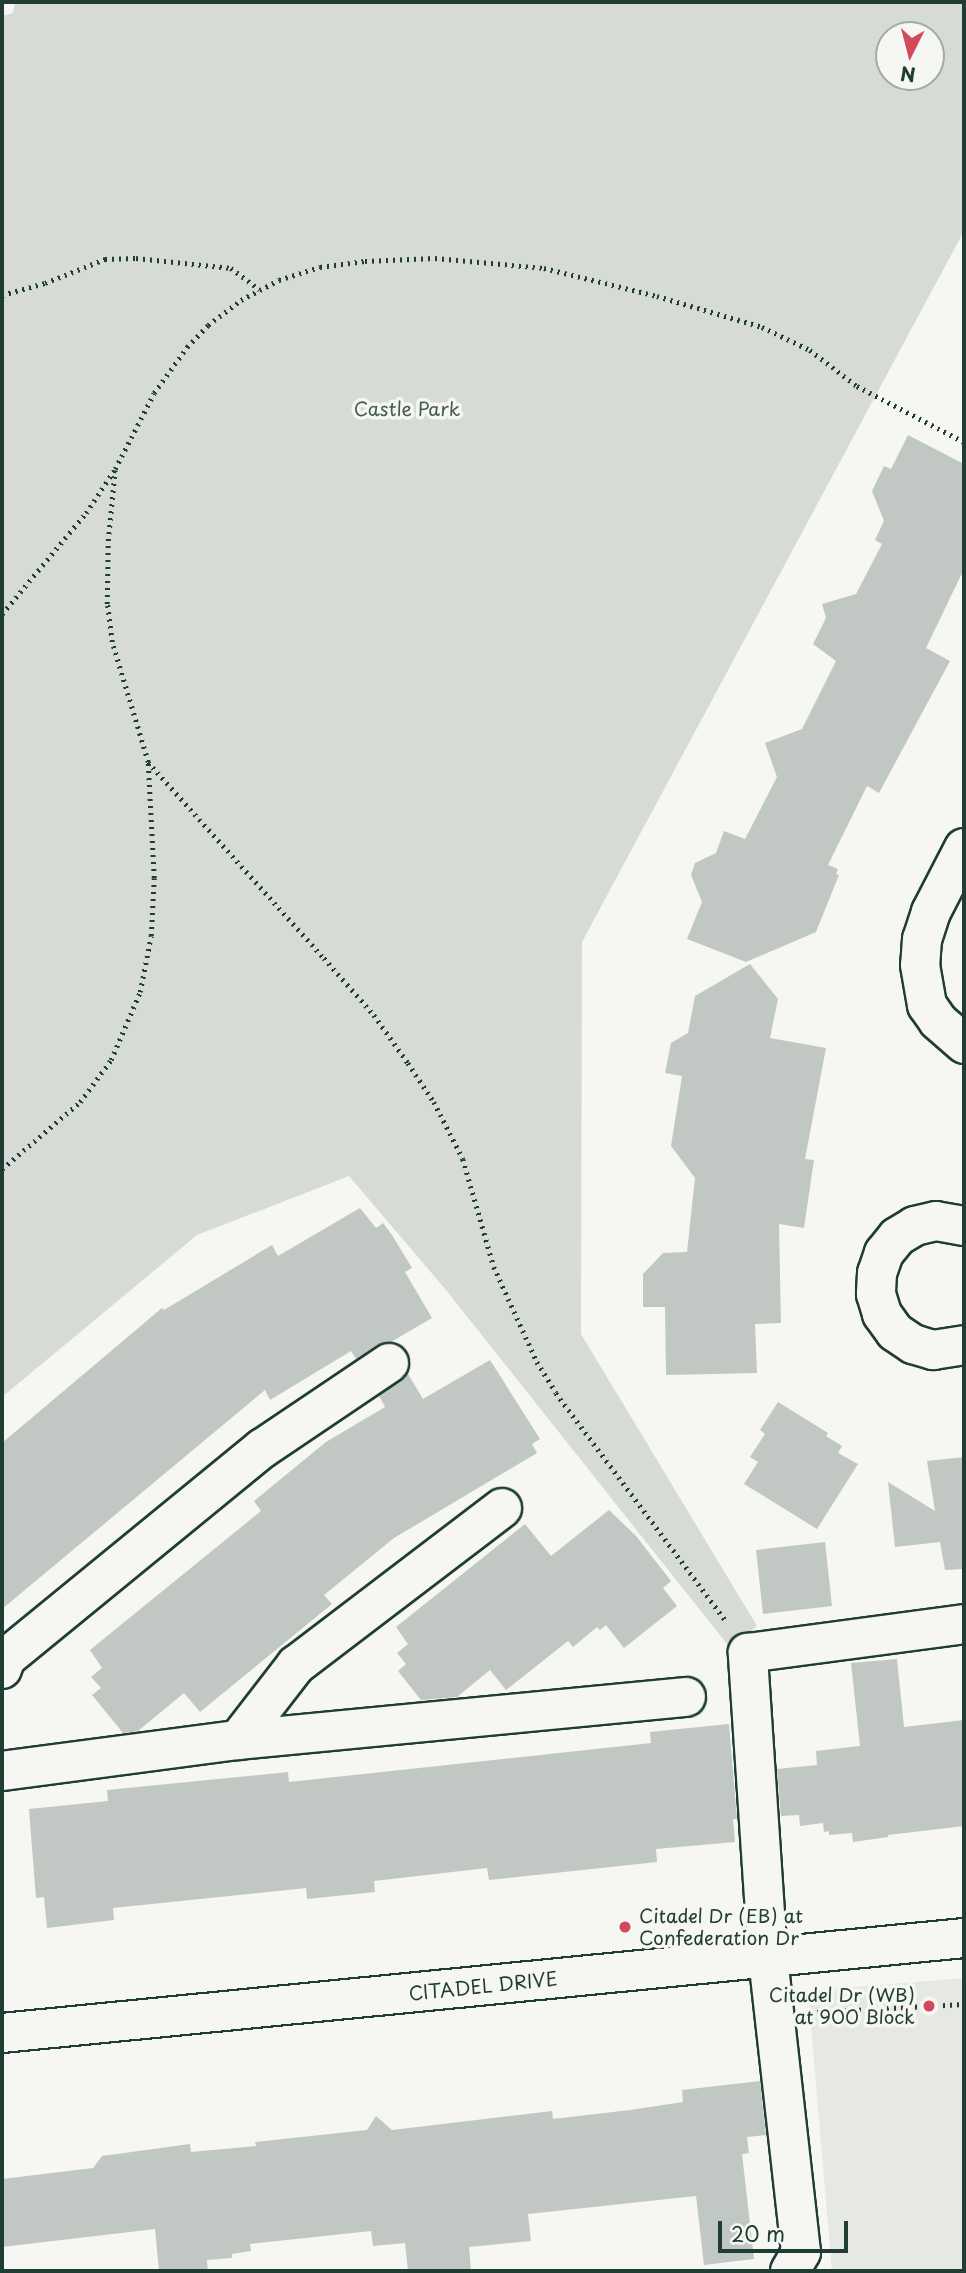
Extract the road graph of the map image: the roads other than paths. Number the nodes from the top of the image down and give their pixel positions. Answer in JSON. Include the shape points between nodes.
{"nodes":[{"id":1,"x":964,"y":848,"type":"edge"},
{"id":2,"x":964,"y":1044,"type":"edge"},
{"id":3,"x":964,"y":1226,"type":"edge"},
{"id":4,"x":964,"y":1345,"type":"edge"},
{"id":5,"x":389,"y":1363,"type":"dead end"},
{"id":6,"x":502,"y":1508,"type":"dead end"},
{"id":7,"x":964,"y":1625,"type":"edge"},
{"id":8,"x":2,"y":1669,"type":"edge"},
{"id":9,"x":686,"y":1697,"type":"dead end"},
{"id":10,"x":238,"y":1740,"type":"junction"},
{"id":11,"x":2,"y":1771,"type":"edge"},
{"id":12,"x":964,"y":1938,"type":"edge"},
{"id":13,"x":768,"y":1958,"type":"junction"},
{"id":14,"x":2,"y":2033,"type":"edge"},
{"id":15,"x":790,"y":2271,"type":"edge"}],
"edges":[{"from":1,"to":2,"type":"street","via":[[931,912],[920,965],[927,1005]]},
{"from":3,"to":4,"type":"street","via":[[936,1221],[897,1237],[884,1253],[876,1294],[895,1332],[913,1344],[933,1350]]},
{"from":5,"to":8,"type":"street","via":[[263,1448],[6,1658]]},
{"from":6,"to":10,"type":"street","via":[[296,1665]]},
{"from":7,"to":13,"type":"street","via":[[748,1653]]},
{"from":9,"to":10,"type":"street"},
{"from":10,"to":11,"type":"street"},
{"from":12,"to":13,"type":"street","name":"CITADEL DRIVE"},
{"from":13,"to":14,"type":"street","name":"CITADEL DRIVE"},
{"from":13,"to":15,"type":"street","via":[[801,2252]]}]}
